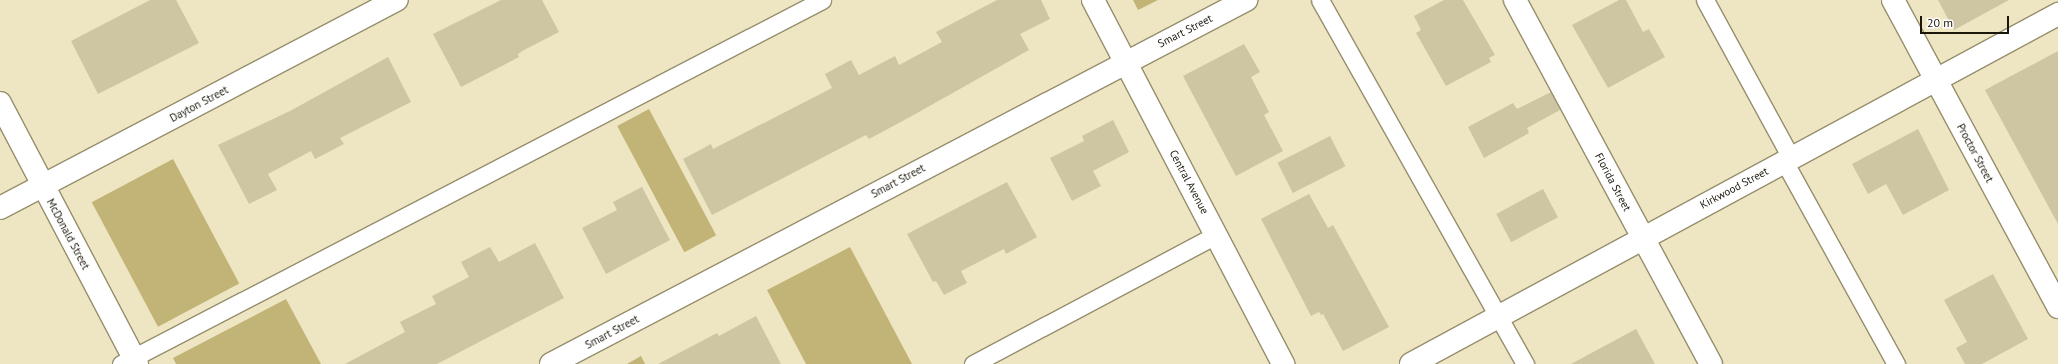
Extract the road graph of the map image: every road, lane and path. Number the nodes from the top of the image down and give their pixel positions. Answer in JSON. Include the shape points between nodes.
{"nodes":[{"id":1,"x":397,"y":0,"type":"edge"},
{"id":2,"x":822,"y":0,"type":"edge"},
{"id":3,"x":1093,"y":0,"type":"edge"},
{"id":4,"x":1246,"y":0,"type":"edge"},
{"id":5,"x":1320,"y":0,"type":"edge"},
{"id":6,"x":1515,"y":0,"type":"edge"},
{"id":7,"x":1705,"y":0,"type":"edge"},
{"id":8,"x":1893,"y":0,"type":"edge"},
{"id":9,"x":2058,"y":14,"type":"edge"},
{"id":10,"x":1126,"y":61,"type":"junction"},
{"id":11,"x":1936,"y":80,"type":"junction"},
{"id":12,"x":0,"y":103,"type":"edge"},
{"id":13,"x":1788,"y":159,"type":"junction"},
{"id":14,"x":43,"y":186,"type":"junction"},
{"id":15,"x":0,"y":208,"type":"edge"},
{"id":16,"x":1216,"y":235,"type":"junction"},
{"id":17,"x":1643,"y":238,"type":"junction"},
{"id":18,"x":2058,"y":307,"type":"edge"},
{"id":19,"x":1498,"y":317,"type":"junction"},
{"id":20,"x":131,"y":362,"type":"edge"},
{"id":21,"x":551,"y":364,"type":"edge"},
{"id":22,"x":973,"y":364,"type":"edge"},
{"id":23,"x":1283,"y":364,"type":"edge"},
{"id":24,"x":1411,"y":364,"type":"edge"},
{"id":25,"x":1525,"y":364,"type":"edge"},
{"id":26,"x":1711,"y":364,"type":"edge"},
{"id":27,"x":1896,"y":364,"type":"edge"}],
"edges":[{"from":1,"to":14,"type":"street","name":"Dayton Street"},
{"from":2,"to":20,"type":"lane"},
{"from":3,"to":10,"type":"street","name":"Central Avenue"},
{"from":4,"to":10,"type":"street","name":"Smart Street"},
{"from":5,"to":19,"type":"lane"},
{"from":6,"to":17,"type":"street","name":"Florida Street"},
{"from":7,"to":13,"type":"lane"},
{"from":8,"to":11,"type":"street","name":"Proctor Street"},
{"from":9,"to":11,"type":"street","name":"Kirkwood Street"},
{"from":10,"to":16,"type":"street","name":"Central Avenue"},
{"from":10,"to":21,"type":"street","name":"Smart Street"},
{"from":11,"to":13,"type":"street","name":"Kirkwood Street"},
{"from":11,"to":18,"type":"street","name":"Proctor Street"},
{"from":12,"to":14,"type":"street","name":"McDonald Street"},
{"from":13,"to":17,"type":"street","name":"Kirkwood Street"},
{"from":13,"to":27,"type":"lane"},
{"from":14,"to":15,"type":"street","name":"Dayton Street"},
{"from":14,"to":20,"type":"street","name":"McDonald Street"},
{"from":16,"to":22,"type":"lane"},
{"from":16,"to":23,"type":"street","name":"Central Avenue"},
{"from":17,"to":19,"type":"street","name":"Kirkwood Street"},
{"from":17,"to":26,"type":"street","name":"Florida Street"},
{"from":19,"to":24,"type":"street","name":"Kirkwood Street"},
{"from":19,"to":25,"type":"lane"}]}
